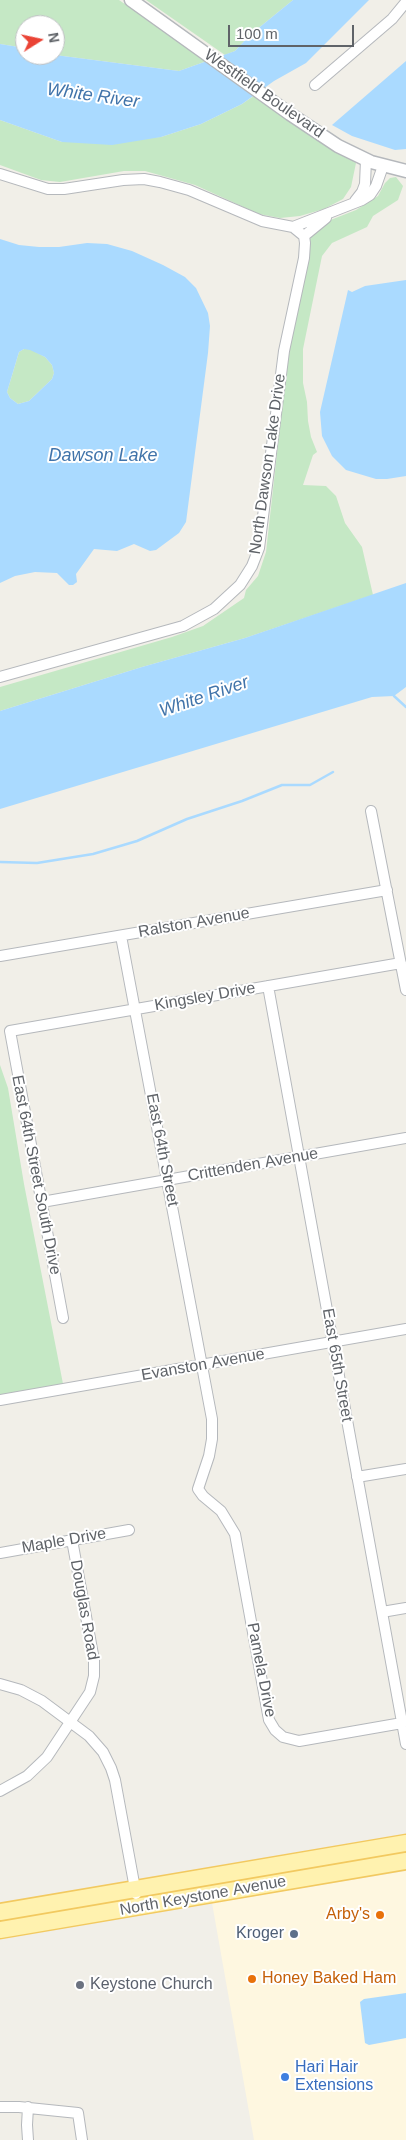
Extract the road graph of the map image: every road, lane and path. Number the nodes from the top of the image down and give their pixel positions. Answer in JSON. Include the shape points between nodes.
{"nodes":[{"id":1,"x":131,"y":0,"type":"edge"},
{"id":2,"x":406,"y":2,"type":"edge"},
{"id":3,"x":315,"y":85,"type":"dead end"},
{"id":4,"x":366,"y":160,"type":"junction"},
{"id":5,"x":383,"y":166,"type":"junction"},
{"id":6,"x":406,"y":170,"type":"edge"},
{"id":7,"x":0,"y":174,"type":"edge"},
{"id":8,"x":358,"y":201,"type":"junction"},
{"id":9,"x":299,"y":231,"type":"junction"},
{"id":10,"x":0,"y":678,"type":"edge"},
{"id":11,"x":371,"y":811,"type":"dead end"},
{"id":12,"x":388,"y":890,"type":"junction"},
{"id":13,"x":121,"y":936,"type":"junction"},
{"id":14,"x":0,"y":956,"type":"edge"},
{"id":15,"x":401,"y":963,"type":"junction"},
{"id":16,"x":268,"y":986,"type":"junction"},
{"id":17,"x":406,"y":990,"type":"edge"},
{"id":18,"x":135,"y":1010,"type":"junction"},
{"id":19,"x":10,"y":1031,"type":"joint"},
{"id":20,"x":406,"y":1138,"type":"edge"},
{"id":21,"x":299,"y":1157,"type":"junction"},
{"id":22,"x":167,"y":1180,"type":"junction"},
{"id":23,"x":42,"y":1202,"type":"junction"},
{"id":24,"x":63,"y":1318,"type":"dead end"},
{"id":25,"x":406,"y":1329,"type":"edge"},
{"id":26,"x":333,"y":1343,"type":"junction"},
{"id":27,"x":202,"y":1365,"type":"junction"},
{"id":28,"x":0,"y":1400,"type":"edge"},
{"id":29,"x":406,"y":1468,"type":"edge"},
{"id":30,"x":357,"y":1477,"type":"junction"},
{"id":31,"x":129,"y":1530,"type":"dead end"},
{"id":32,"x":72,"y":1540,"type":"junction"},
{"id":33,"x":0,"y":1553,"type":"edge"},
{"id":34,"x":406,"y":1608,"type":"edge"},
{"id":35,"x":382,"y":1612,"type":"junction"},
{"id":36,"x":0,"y":1684,"type":"edge"},
{"id":37,"x":71,"y":1723,"type":"junction"},
{"id":38,"x":402,"y":1723,"type":"junction"},
{"id":39,"x":406,"y":1744,"type":"edge"},
{"id":40,"x":0,"y":1791,"type":"edge"},
{"id":41,"x":406,"y":1843,"type":"edge"},
{"id":42,"x":406,"y":1861,"type":"edge"},
{"id":43,"x":135,"y":1889,"type":"junction"},
{"id":44,"x":138,"y":1907,"type":"junction"},
{"id":45,"x":0,"y":1912,"type":"edge"},
{"id":46,"x":0,"y":1930,"type":"edge"},
{"id":47,"x":0,"y":2107,"type":"edge"},
{"id":48,"x":28,"y":2107,"type":"junction"},
{"id":49,"x":28,"y":2140,"type":"edge"},
{"id":50,"x":82,"y":2140,"type":"edge"}],
"edges":[{"from":1,"to":4,"type":"street","name":"Westfield Boulevard","via":[[290,114],[338,146]]},
{"from":2,"to":3,"type":"street","via":[[395,16]]},
{"from":4,"to":5,"type":"street","name":"Westfield Boulevard"},
{"from":4,"to":8,"type":"street","via":[[365,184]]},
{"from":5,"to":6,"type":"street","name":"Westfield Boulevard"},
{"from":5,"to":8,"type":"street","via":[[370,195]]},
{"from":7,"to":9,"type":"street","via":[[48,190],[123,180],[152,180],[189,190],[262,221]]},
{"from":8,"to":9,"type":"street"},
{"from":9,"to":10,"type":"street","name":"North Dawson Lake Drive","via":[[304,258],[284,351],[259,548],[240,585],[214,609],[183,626]]},
{"from":11,"to":12,"type":"street"},
{"from":12,"to":13,"type":"street","name":"Ralston Avenue"},
{"from":12,"to":15,"type":"street"},
{"from":13,"to":14,"type":"street","name":"Ralston Avenue"},
{"from":13,"to":18,"type":"street","name":"East 64th Street"},
{"from":15,"to":16,"type":"street","name":"Kingsley Drive"},
{"from":15,"to":17,"type":"street"},
{"from":16,"to":18,"type":"street","name":"Kingsley Drive"},
{"from":16,"to":21,"type":"street","name":"East 65th Street"},
{"from":18,"to":19,"type":"street","name":"Kingsley Drive"},
{"from":18,"to":22,"type":"street","name":"East 64th Street"},
{"from":19,"to":23,"type":"street","name":"East 64th Street South Drive"},
{"from":20,"to":21,"type":"street","name":"Crittenden Avenue"},
{"from":21,"to":22,"type":"street","name":"Crittenden Avenue"},
{"from":21,"to":26,"type":"street","name":"East 65th Street"},
{"from":22,"to":23,"type":"street","name":"Crittenden Avenue"},
{"from":22,"to":27,"type":"street","name":"East 64th Street"},
{"from":23,"to":24,"type":"street","name":"East 64th Street South Drive"},
{"from":25,"to":26,"type":"street","name":"Evanston Avenue"},
{"from":26,"to":27,"type":"street","name":"Evanston Avenue"},
{"from":26,"to":30,"type":"street","name":"East 65th Street"},
{"from":27,"to":28,"type":"street","name":"Evanston Avenue"},
{"from":27,"to":38,"type":"street","name":"Pamela Drive","via":[[212,1419],[212,1439],[198,1485],[199,1492],[221,1511],[235,1534],[269,1720],[274,1730],[284,1737],[299,1740]]},
{"from":29,"to":30,"type":"street"},
{"from":30,"to":35,"type":"street","name":"East 65th Street"},
{"from":31,"to":32,"type":"street","name":"Maple Drive"},
{"from":32,"to":33,"type":"street","name":"Maple Drive"},
{"from":32,"to":37,"type":"street","name":"Douglas Road","via":[[94,1668],[90,1692]]},
{"from":34,"to":35,"type":"street"},
{"from":35,"to":38,"type":"street","name":"East 65th Street"},
{"from":36,"to":37,"type":"street","via":[[32,1695]]},
{"from":37,"to":40,"type":"street","name":"Douglas Road","via":[[42,1763]]},
{"from":37,"to":43,"type":"street","via":[[99,1746],[111,1768]]},
{"from":38,"to":39,"type":"street","name":"East 65th Street"},
{"from":41,"to":43,"type":"main road","name":"North Keystone Avenue"},
{"from":42,"to":44,"type":"main road","name":"North Keystone Avenue"},
{"from":43,"to":44,"type":"street"},
{"from":43,"to":45,"type":"main road","name":"North Keystone Avenue"},
{"from":44,"to":46,"type":"main road","name":"North Keystone Avenue"},
{"from":47,"to":48,"type":"street"},
{"from":48,"to":49,"type":"street"},
{"from":48,"to":50,"type":"street","via":[[78,2113]]}]}
